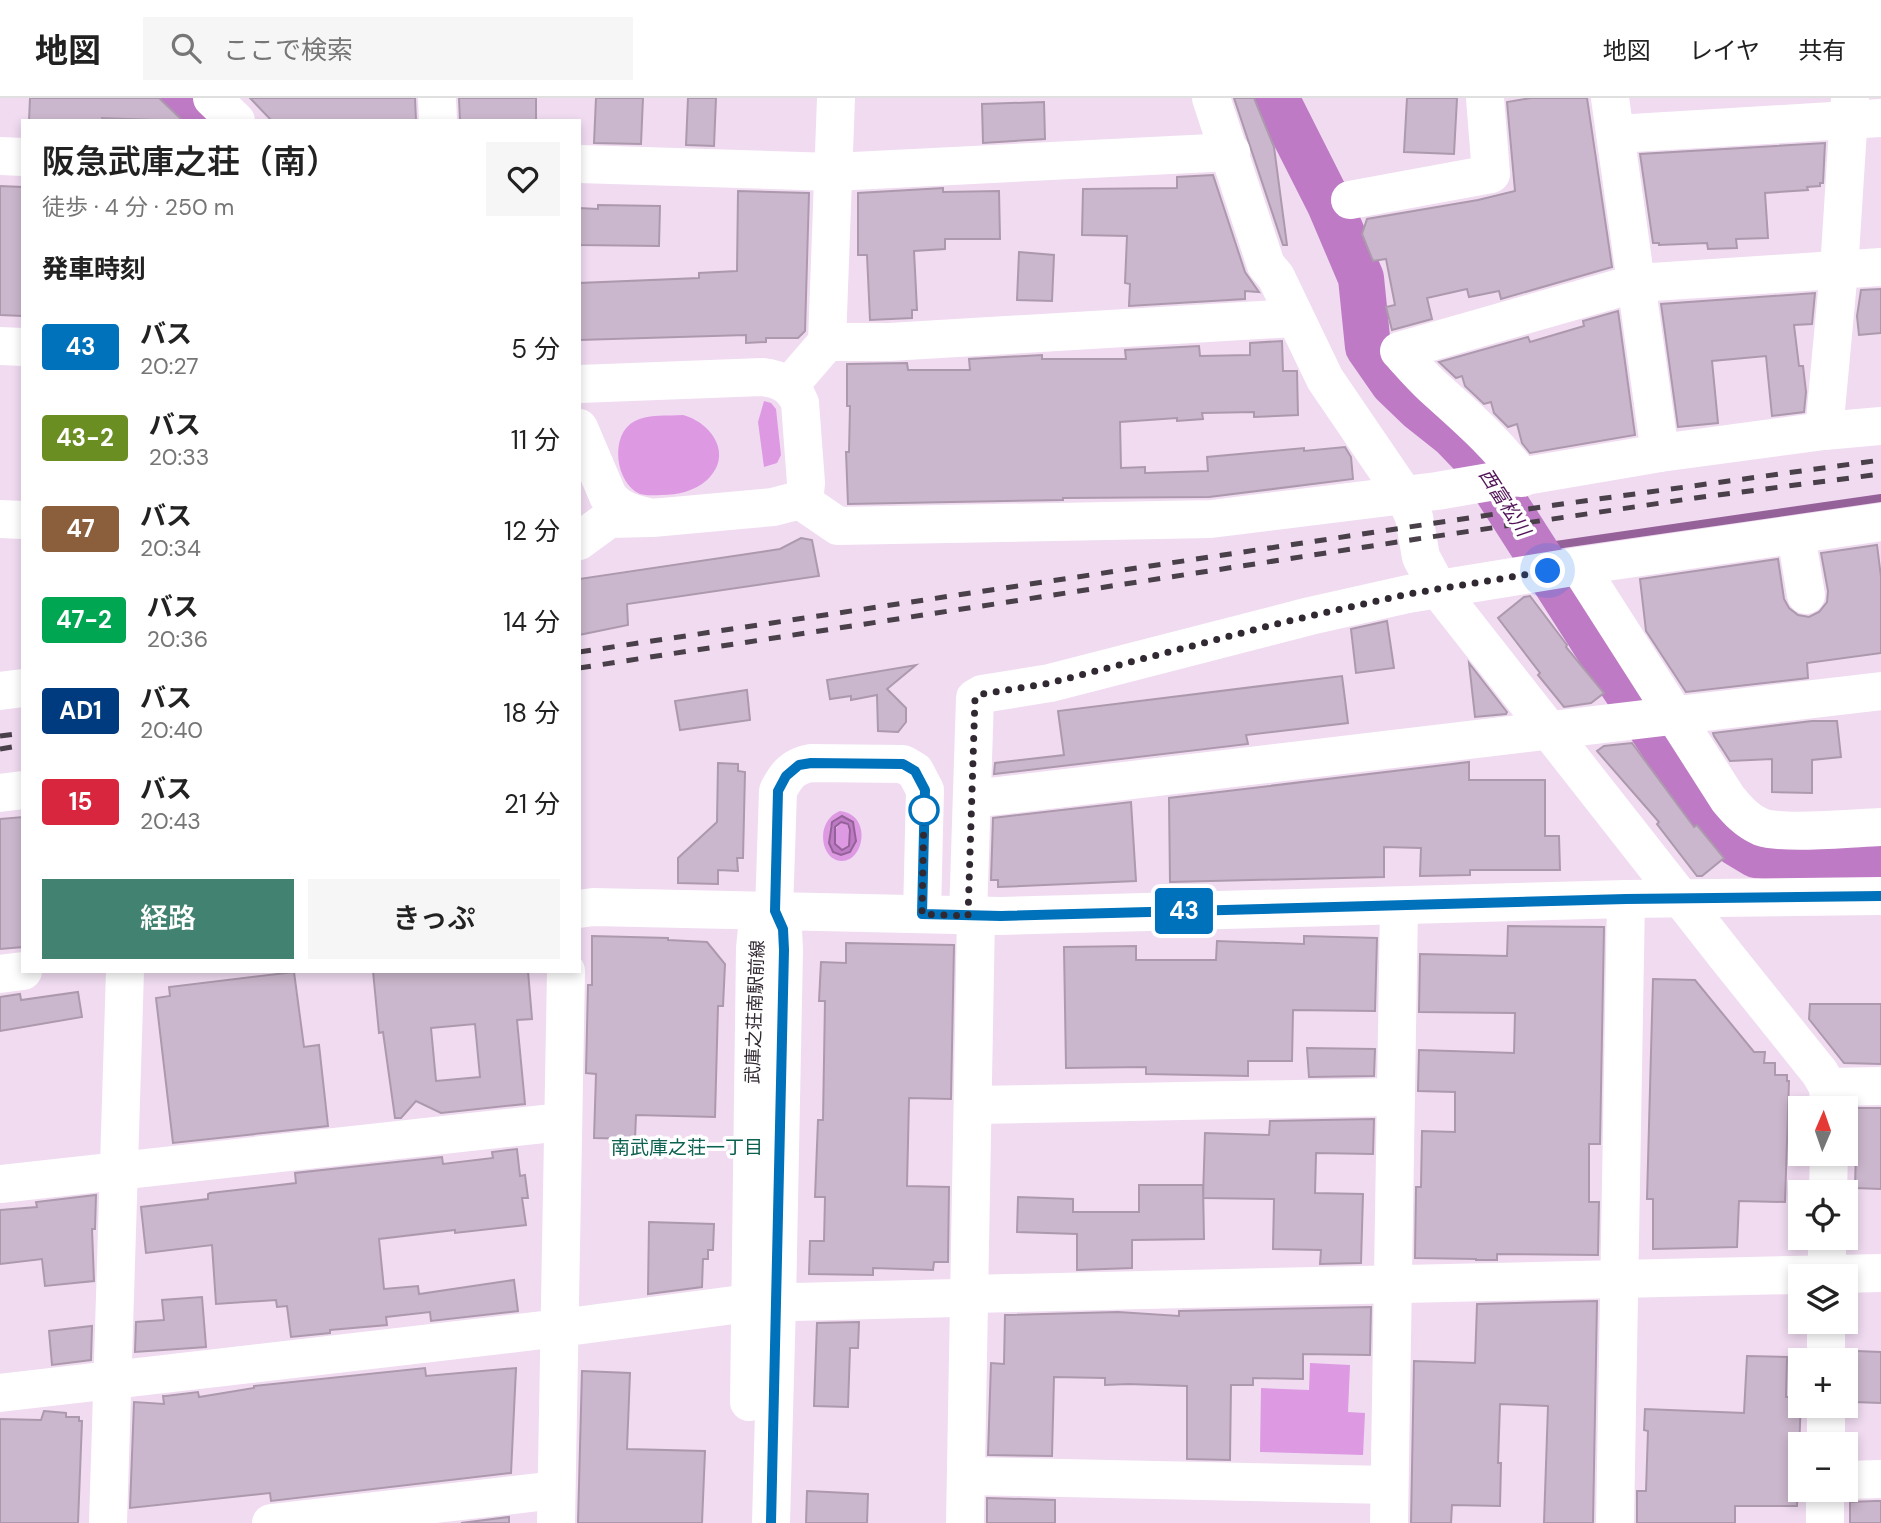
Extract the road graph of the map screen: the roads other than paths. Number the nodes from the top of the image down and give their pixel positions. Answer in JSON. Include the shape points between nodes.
{"nodes":[{"id":1,"x":212,"y":98,"type":"edge"},
{"id":2,"x":437,"y":98,"type":"edge"},
{"id":3,"x":836,"y":98,"type":"edge"},
{"id":4,"x":1211,"y":98,"type":"edge"},
{"id":5,"x":1485,"y":98,"type":"edge"},
{"id":6,"x":1860,"y":112,"type":"edge"},
{"id":7,"x":1613,"y":116,"type":"edge"},
{"id":8,"x":234,"y":119,"type":"edge"},
{"id":9,"x":438,"y":119,"type":"edge"},
{"id":10,"x":1231,"y":152,"type":"junction"},
{"id":11,"x":0,"y":156,"type":"edge"},
{"id":12,"x":21,"y":156,"type":"edge"},
{"id":13,"x":581,"y":164,"type":"edge"},
{"id":14,"x":833,"y":172,"type":"junction"},
{"id":15,"x":1350,"y":200,"type":"dead end"},
{"id":16,"x":1881,"y":267,"type":"edge"},
{"id":17,"x":1839,"y":270,"type":"junction"},
{"id":18,"x":1637,"y":283,"type":"junction"},
{"id":19,"x":1294,"y":318,"type":"junction"},
{"id":20,"x":827,"y":341,"type":"junction"},
{"id":21,"x":0,"y":346,"type":"edge"},
{"id":22,"x":21,"y":347,"type":"edge"},
{"id":23,"x":639,"y":381,"type":"junction"},
{"id":24,"x":581,"y":384,"type":"edge"},
{"id":25,"x":789,"y":386,"type":"junction"},
{"id":26,"x":1881,"y":426,"type":"edge"},
{"id":27,"x":1824,"y":431,"type":"junction"},
{"id":28,"x":581,"y":432,"type":"edge"},
{"id":29,"x":1660,"y":453,"type":"junction"},
{"id":30,"x":600,"y":473,"type":"junction"},
{"id":31,"x":1516,"y":479,"type":"junction"},
{"id":32,"x":1404,"y":495,"type":"junction"},
{"id":33,"x":800,"y":500,"type":"junction"},
{"id":34,"x":653,"y":518,"type":"junction"},
{"id":35,"x":0,"y":519,"type":"edge"},
{"id":36,"x":21,"y":520,"type":"edge"},
{"id":37,"x":1881,"y":522,"type":"edge"},
{"id":38,"x":1796,"y":535,"type":"junction"},
{"id":39,"x":581,"y":538,"type":"edge"},
{"id":40,"x":1558,"y":570,"type":"junction"},
{"id":41,"x":1438,"y":589,"type":"junction"},
{"id":42,"x":1806,"y":595,"type":"dead end"},
{"id":43,"x":21,"y":688,"type":"edge"},
{"id":44,"x":0,"y":691,"type":"edge"},
{"id":45,"x":1881,"y":691,"type":"edge"},
{"id":46,"x":1653,"y":718,"type":"junction"},
{"id":47,"x":1548,"y":729,"type":"junction"},
{"id":48,"x":21,"y":790,"type":"edge"},
{"id":49,"x":0,"y":793,"type":"edge"},
{"id":50,"x":972,"y":799,"type":"junction"},
{"id":51,"x":1881,"y":827,"type":"edge"},
{"id":52,"x":1881,"y":896,"type":"edge"},
{"id":53,"x":1626,"y":899,"type":"junction"},
{"id":54,"x":1681,"y":899,"type":"junction"},
{"id":55,"x":1399,"y":906,"type":"junction"},
{"id":56,"x":581,"y":909,"type":"edge"},
{"id":57,"x":775,"y":911,"type":"junction"},
{"id":58,"x":909,"y":914,"type":"junction"},
{"id":59,"x":972,"y":916,"type":"junction"},
{"id":60,"x":21,"y":971,"type":"edge"},
{"id":61,"x":125,"y":973,"type":"edge"},
{"id":62,"x":566,"y":973,"type":"edge"},
{"id":63,"x":0,"y":974,"type":"edge"},
{"id":64,"x":1881,"y":1086,"type":"edge"},
{"id":65,"x":1829,"y":1096,"type":"edge"},
{"id":66,"x":1834,"y":1096,"type":"edge"},
{"id":67,"x":1396,"y":1097,"type":"junction"},
{"id":68,"x":973,"y":1105,"type":"junction"},
{"id":69,"x":562,"y":1122,"type":"junction"},
{"id":70,"x":120,"y":1171,"type":"junction"},
{"id":71,"x":0,"y":1184,"type":"edge"},
{"id":72,"x":1827,"y":1262,"type":"edge"},
{"id":73,"x":1881,"y":1273,"type":"edge"},
{"id":74,"x":1620,"y":1279,"type":"junction"},
{"id":75,"x":1392,"y":1283,"type":"junction"},
{"id":76,"x":969,"y":1294,"type":"junction"},
{"id":77,"x":763,"y":1303,"type":"junction"},
{"id":78,"x":560,"y":1328,"type":"junction"},
{"id":79,"x":113,"y":1380,"type":"junction"},
{"id":80,"x":0,"y":1393,"type":"edge"},
{"id":81,"x":967,"y":1476,"type":"junction"},
{"id":82,"x":1881,"y":1479,"type":"edge"},
{"id":83,"x":1858,"y":1480,"type":"edge"},
{"id":84,"x":1389,"y":1485,"type":"junction"},
{"id":85,"x":1825,"y":1502,"type":"edge"},
{"id":86,"x":556,"y":1506,"type":"edge"},
{"id":87,"x":108,"y":1523,"type":"edge"},
{"id":88,"x":271,"y":1523,"type":"edge"},
{"id":89,"x":748,"y":1523,"type":"edge"},
{"id":90,"x":771,"y":1523,"type":"edge"},
{"id":91,"x":965,"y":1523,"type":"edge"},
{"id":92,"x":1389,"y":1523,"type":"edge"},
{"id":93,"x":1615,"y":1523,"type":"edge"},
{"id":94,"x":1825,"y":1523,"type":"edge"}],
"edges":[{"from":1,"to":8,"type":"street"},
{"from":2,"to":9,"type":"street"},
{"from":3,"to":14,"type":"street"},
{"from":4,"to":10,"type":"street"},
{"from":5,"to":15,"type":"street","via":[[1491,174]]},
{"from":6,"to":7,"type":"street"},
{"from":6,"to":17,"type":"street"},
{"from":7,"to":18,"type":"street"},
{"from":10,"to":14,"type":"street"},
{"from":10,"to":19,"type":"street","via":[[1266,265]]},
{"from":11,"to":12,"type":"street"},
{"from":13,"to":14,"type":"street"},
{"from":14,"to":20,"type":"street"},
{"from":16,"to":17,"type":"street"},
{"from":17,"to":18,"type":"street"},
{"from":17,"to":27,"type":"street"},
{"from":18,"to":29,"type":"street"},
{"from":18,"to":31,"type":"street","via":[[1399,351],[1511,463]]},
{"from":19,"to":20,"type":"street","via":[[889,342]]},
{"from":19,"to":32,"type":"street","via":[[1325,379]]},
{"from":20,"to":25,"type":"street"},
{"from":21,"to":22,"type":"street"},
{"from":23,"to":24,"type":"street"},
{"from":23,"to":25,"type":"street","via":[[762,377]]},
{"from":23,"to":30,"type":"street","via":[[617,394],[602,416],[597,453]]},
{"from":25,"to":33,"type":"street","via":[[802,416],[806,483]]},
{"from":26,"to":27,"type":"street"},
{"from":27,"to":29,"type":"street"},
{"from":28,"to":30,"type":"street"},
{"from":29,"to":31,"type":"street"},
{"from":30,"to":34,"type":"street","via":[[615,505]]},
{"from":31,"to":32,"type":"street"},
{"from":32,"to":33,"type":"street","via":[[1211,519],[838,526]]},
{"from":32,"to":41,"type":"street","via":[[1414,517],[1421,557]]},
{"from":33,"to":34,"type":"street","via":[[773,507]]},
{"from":34,"to":39,"type":"street","via":[[609,519]]},
{"from":35,"to":36,"type":"street"},
{"from":37,"to":38,"type":"street"},
{"from":38,"to":40,"type":"street"},
{"from":38,"to":42,"type":"street"},
{"from":40,"to":41,"type":"street"},
{"from":40,"to":46,"type":"street"},
{"from":41,"to":47,"type":"street"},
{"from":41,"to":50,"type":"street","via":[[1310,616],[1050,683],[982,694],[975,698]]},
{"from":43,"to":44,"type":"street"},
{"from":45,"to":46,"type":"street"},
{"from":46,"to":47,"type":"street"},
{"from":46,"to":51,"type":"street","via":[[1742,816],[1762,827]]},
{"from":47,"to":50,"type":"street"},
{"from":47,"to":54,"type":"street"},
{"from":48,"to":49,"type":"street"},
{"from":50,"to":59,"type":"street"},
{"from":52,"to":54,"type":"street"},
{"from":53,"to":54,"type":"street"},
{"from":53,"to":55,"type":"street"},
{"from":53,"to":74,"type":"street"},
{"from":54,"to":65,"type":"street","via":[[1820,1073]]},
{"from":55,"to":59,"type":"street"},
{"from":55,"to":67,"type":"street"},
{"from":56,"to":57,"type":"street"},
{"from":57,"to":58,"type":"street"},
{"from":57,"to":58,"type":"street","name":"武庫之荘南駅前線","via":[[778,791],[786,776],[799,765],[811,763],[886,764],[898,780]]},
{"from":57,"to":77,"type":"street","name":"武庫之荘南駅前線","via":[[783,929],[784,950]]},
{"from":58,"to":59,"type":"street"},
{"from":59,"to":68,"type":"street"},
{"from":60,"to":63,"type":"street"},
{"from":61,"to":70,"type":"street"},
{"from":62,"to":69,"type":"street"},
{"from":64,"to":66,"type":"street"},
{"from":67,"to":68,"type":"street"},
{"from":67,"to":75,"type":"street"},
{"from":68,"to":76,"type":"street"},
{"from":69,"to":70,"type":"street"},
{"from":69,"to":78,"type":"street"},
{"from":70,"to":71,"type":"street"},
{"from":70,"to":79,"type":"street"},
{"from":72,"to":73,"type":"street"},
{"from":72,"to":74,"type":"street"},
{"from":74,"to":75,"type":"street"},
{"from":74,"to":93,"type":"street"},
{"from":75,"to":76,"type":"street"},
{"from":75,"to":84,"type":"street"},
{"from":76,"to":77,"type":"street"},
{"from":76,"to":81,"type":"street"},
{"from":77,"to":78,"type":"street"},
{"from":77,"to":89,"type":"street","name":"武庫之荘南駅前線"},
{"from":77,"to":90,"type":"street","name":"武庫之荘南駅前線"},
{"from":78,"to":79,"type":"street"},
{"from":78,"to":86,"type":"street"},
{"from":79,"to":80,"type":"street"},
{"from":79,"to":87,"type":"street"},
{"from":81,"to":84,"type":"street"},
{"from":81,"to":91,"type":"street"},
{"from":82,"to":83,"type":"street"},
{"from":84,"to":92,"type":"street"},
{"from":85,"to":94,"type":"street"},
{"from":86,"to":88,"type":"street"}]}
